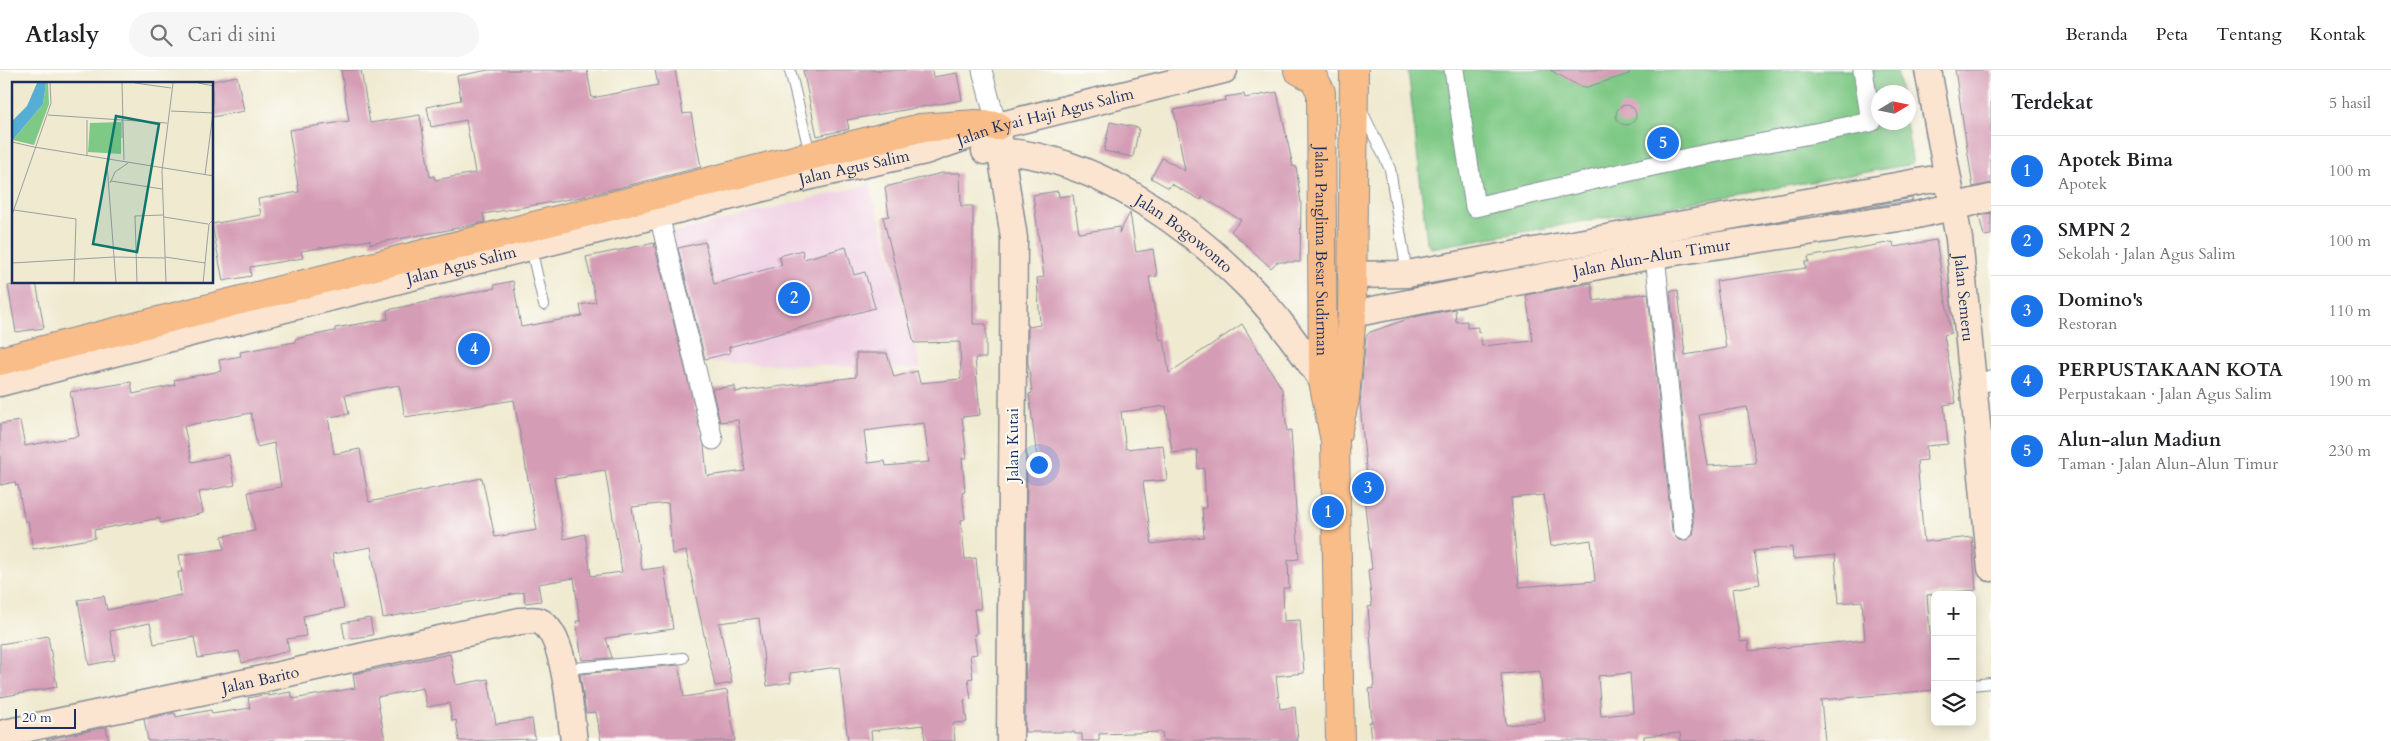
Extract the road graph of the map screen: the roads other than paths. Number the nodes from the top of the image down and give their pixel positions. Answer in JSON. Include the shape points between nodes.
{"nodes":[{"id":1,"x":790,"y":70,"type":"edge"},
{"id":2,"x":982,"y":70,"type":"edge"},
{"id":3,"x":1224,"y":70,"type":"edge"},
{"id":4,"x":1298,"y":70,"type":"edge"},
{"id":5,"x":1454,"y":70,"type":"edge"},
{"id":6,"x":1863,"y":70,"type":"edge"},
{"id":7,"x":1928,"y":70,"type":"edge"},
{"id":8,"x":1354,"y":82,"type":"edge"},
{"id":9,"x":999,"y":138,"type":"junction"},
{"id":10,"x":925,"y":151,"type":"joint"},
{"id":11,"x":812,"y":165,"type":"junction"},
{"id":12,"x":1946,"y":177,"type":"junction"},
{"id":13,"x":1991,"y":198,"type":"edge"},
{"id":14,"x":1952,"y":207,"type":"junction"},
{"id":15,"x":659,"y":215,"type":"junction"},
{"id":16,"x":556,"y":230,"type":"junction"},
{"id":17,"x":531,"y":248,"type":"junction"},
{"id":18,"x":1655,"y":255,"type":"junction"},
{"id":19,"x":1407,"y":274,"type":"junction"},
{"id":20,"x":1351,"y":275,"type":"junction"},
{"id":21,"x":544,"y":305,"type":"dead end"},
{"id":22,"x":1352,"y":314,"type":"junction"},
{"id":23,"x":195,"y":321,"type":"junction"},
{"id":24,"x":0,"y":361,"type":"edge"},
{"id":25,"x":1323,"y":381,"type":"junction"},
{"id":26,"x":1982,"y":382,"type":"edge"},
{"id":27,"x":0,"y":383,"type":"edge"},
{"id":28,"x":713,"y":440,"type":"dead end"},
{"id":29,"x":1335,"y":441,"type":"junction"},
{"id":30,"x":1683,"y":530,"type":"dead end"},
{"id":31,"x":1991,"y":568,"type":"edge"},
{"id":32,"x":683,"y":658,"type":"dead end"},
{"id":33,"x":563,"y":669,"type":"junction"},
{"id":34,"x":1991,"y":682,"type":"edge"},
{"id":35,"x":1976,"y":684,"type":"edge"},
{"id":36,"x":0,"y":734,"type":"edge"},
{"id":37,"x":574,"y":741,"type":"edge"},
{"id":38,"x":1010,"y":741,"type":"edge"},
{"id":39,"x":1340,"y":741,"type":"edge"}],
"edges":[{"from":1,"to":11,"type":"lane"},
{"from":2,"to":9,"type":"street"},
{"from":3,"to":9,"type":"street","name":"Jalan Kyai Haji Agus Salim"},
{"from":4,"to":25,"type":"main road","name":"Jalan Panglima Besar Sudirman","via":[[1314,79],[1321,92]]},
{"from":5,"to":6,"type":"street","via":[[1475,207],[1692,157],[1871,122]]},
{"from":7,"to":12,"type":"street","name":"Jalan Semeru"},
{"from":8,"to":19,"type":"lane","via":[[1390,169]]},
{"from":8,"to":20,"type":"main road","name":"Jalan Panglima Besar Sudirman"},
{"from":9,"to":10,"type":"street","name":"Jalan Kyai Haji Agus Salim"},
{"from":9,"to":11,"type":"main road","via":[[968,124],[920,128]]},
{"from":9,"to":25,"type":"street","name":"Jalan Bogowonto","via":[[1070,164],[1120,189],[1190,235],[1248,286],[1284,327]]},
{"from":9,"to":38,"type":"street","name":"Jalan Kutai","via":[[1014,238]]},
{"from":10,"to":11,"type":"street","name":"Jalan Agus Salim"},
{"from":11,"to":15,"type":"street","name":"Jalan Agus Salim"},
{"from":11,"to":16,"type":"main road"},
{"from":12,"to":14,"type":"street","name":"Jalan Semeru"},
{"from":12,"to":19,"type":"street","name":"Jalan Alun-Alun Timur"},
{"from":13,"to":14,"type":"street","name":"Jalan Alun-Alun Timur"},
{"from":14,"to":18,"type":"street","name":"Jalan Alun-Alun Timur","via":[[1912,216]]},
{"from":14,"to":26,"type":"street","name":"Jalan Semeru"},
{"from":15,"to":16,"type":"street","name":"Jalan Agus Salim"},
{"from":15,"to":28,"type":"street"},
{"from":16,"to":17,"type":"street","name":"Jalan Agus Salim"},
{"from":16,"to":23,"type":"main road"},
{"from":17,"to":21,"type":"lane"},
{"from":17,"to":23,"type":"street","name":"Jalan Agus Salim"},
{"from":18,"to":22,"type":"street","name":"Jalan Alun-Alun Timur"},
{"from":18,"to":30,"type":"street"},
{"from":19,"to":20,"type":"street","name":"Jalan Alun-Alun Timur"},
{"from":20,"to":22,"type":"main road","name":"Jalan Panglima Besar Sudirman"},
{"from":22,"to":29,"type":"main road","name":"Jalan Panglima Besar Sudirman","via":[[1345,399]]},
{"from":23,"to":24,"type":"main road"},
{"from":23,"to":27,"type":"street","name":"Jalan Agus Salim"},
{"from":25,"to":29,"type":"main road","name":"Jalan Panglima Besar Sudirman"},
{"from":26,"to":31,"type":"street","name":"Jalan Semeru"},
{"from":29,"to":39,"type":"main road","name":"Jalan Panglima Besar Sudirman"},
{"from":32,"to":33,"type":"lane"},
{"from":33,"to":36,"type":"street","name":"Jalan Barito","via":[[560,648],[551,630],[539,621],[520,621]]},
{"from":33,"to":37,"type":"street"},
{"from":34,"to":35,"type":"lane"}]}
